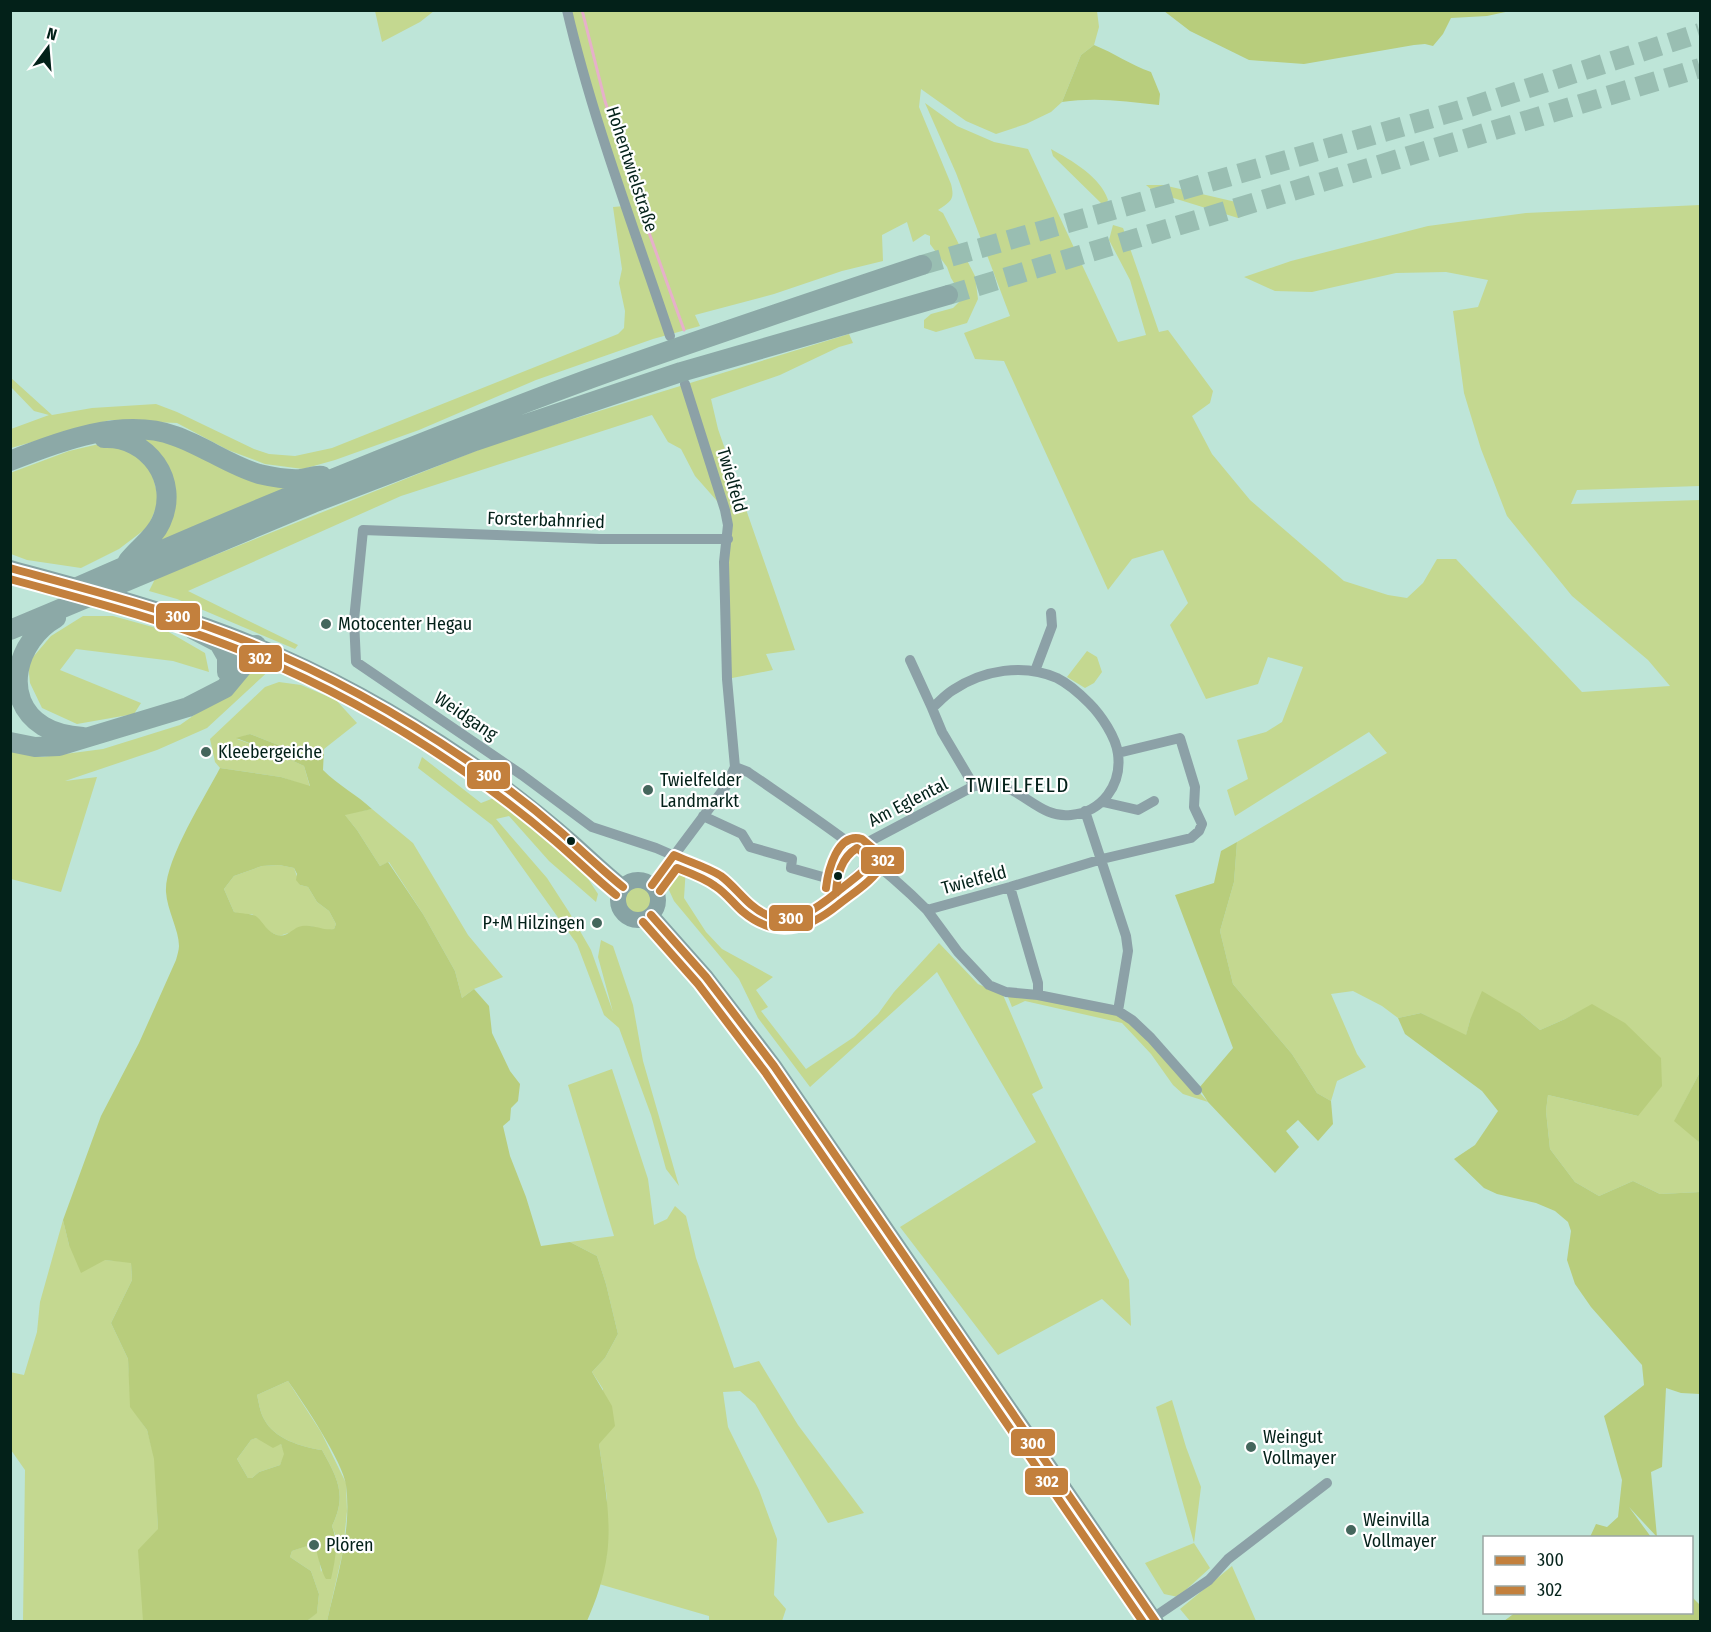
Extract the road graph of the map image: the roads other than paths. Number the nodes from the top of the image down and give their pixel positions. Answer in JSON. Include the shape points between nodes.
{"nodes":[{"id":1,"x":567,"y":10,"type":"edge"},
{"id":2,"x":922,"y":265,"type":"tunnel mouth"},
{"id":3,"x":948,"y":295,"type":"tunnel mouth"},
{"id":4,"x":669,"y":336,"type":"dead end"},
{"id":5,"x":684,"y":384,"type":"dead end"},
{"id":6,"x":10,"y":461,"type":"edge"},
{"id":7,"x":10,"y":468,"type":"edge"},
{"id":8,"x":334,"y":478,"type":"junction"},
{"id":9,"x":363,"y":530,"type":"joint"},
{"id":10,"x":728,"y":539,"type":"junction"},
{"id":11,"x":125,"y":566,"type":"junction"},
{"id":12,"x":10,"y":568,"type":"edge"},
{"id":13,"x":81,"y":599,"type":"junction"},
{"id":14,"x":1051,"y":613,"type":"dead end"},
{"id":15,"x":10,"y":617,"type":"edge"},
{"id":16,"x":185,"y":619,"type":"junction"},
{"id":17,"x":10,"y":630,"type":"edge"},
{"id":18,"x":250,"y":643,"type":"junction"},
{"id":19,"x":910,"y":660,"type":"dead end"},
{"id":20,"x":1035,"y":671,"type":"junction"},
{"id":21,"x":227,"y":672,"type":"junction"},
{"id":22,"x":212,"y":694,"type":"junction"},
{"id":23,"x":932,"y":708,"type":"junction"},
{"id":24,"x":86,"y":737,"type":"junction"},
{"id":25,"x":10,"y":742,"type":"edge"},
{"id":26,"x":1118,"y":753,"type":"junction"},
{"id":27,"x":735,"y":767,"type":"junction"},
{"id":28,"x":974,"y":786,"type":"junction"},
{"id":29,"x":1154,"y":801,"type":"dead end"},
{"id":30,"x":1103,"y":802,"type":"junction"},
{"id":31,"x":1085,"y":811,"type":"junction"},
{"id":32,"x":704,"y":816,"type":"junction"},
{"id":33,"x":857,"y":848,"type":"junction"},
{"id":34,"x":674,"y":855,"type":"junction"},
{"id":35,"x":1102,"y":859,"type":"junction"},
{"id":36,"x":873,"y":861,"type":"junction"},
{"id":37,"x":837,"y":881,"type":"dead end"},
{"id":38,"x":652,"y":885,"type":"junction"},
{"id":39,"x":623,"y":887,"type":"junction"},
{"id":40,"x":1010,"y":887,"type":"junction"},
{"id":41,"x":927,"y":910,"type":"junction"},
{"id":42,"x":651,"y":915,"type":"junction"},
{"id":43,"x":1038,"y":995,"type":"junction"},
{"id":44,"x":1118,"y":1011,"type":"junction"},
{"id":45,"x":1197,"y":1090,"type":"dead end"},
{"id":46,"x":1327,"y":1483,"type":"dead end"},
{"id":47,"x":1154,"y":1620,"type":"edge"}],
"edges":[{"from":1,"to":4,"type":"street","name":"Hohentwielstraße","via":[[612,165]]},
{"from":2,"to":8,"type":"highway","via":[[609,372]]},
{"from":3,"to":13,"type":"highway","via":[[681,372],[505,431],[358,485]]},
{"from":5,"to":10,"type":"street","name":"Twielfeld","via":[[725,510]]},
{"from":6,"to":8,"type":"highway","via":[[93,434],[142,428],[176,436],[258,473],[288,479],[318,475]]},
{"from":7,"to":11,"type":"highway","via":[[107,438],[130,442],[150,454],[164,476],[165,511],[157,530]]},
{"from":8,"to":11,"type":"highway"},
{"from":9,"to":10,"type":"street","name":"Forsterbahnried","via":[[600,539]]},
{"from":9,"to":34,"type":"street","name":"Weidgang","via":[[354,620],[356,662],[592,827]]},
{"from":10,"to":27,"type":"street","name":"Twielfeld","via":[[724,562],[727,679]]},
{"from":11,"to":15,"type":"highway"},
{"from":12,"to":16,"type":"main road"},
{"from":13,"to":17,"type":"highway"},
{"from":13,"to":24,"type":"highway","via":[[75,609],[48,622],[33,637],[23,651],[17,678],[23,703],[41,725],[61,734]]},
{"from":14,"to":20,"type":"street","via":[[1052,626]]},
{"from":16,"to":18,"type":"main road"},
{"from":16,"to":21,"type":"highway","via":[[194,630],[219,643],[227,657]]},
{"from":18,"to":21,"type":"highway"},
{"from":18,"to":22,"type":"highway","via":[[249,658],[225,688]]},
{"from":18,"to":39,"type":"main road","via":[[360,695],[450,749],[529,807]]},
{"from":19,"to":23,"type":"street","name":"Am Eglental"},
{"from":20,"to":23,"type":"street","via":[[1012,669],[979,677],[953,690]]},
{"from":20,"to":26,"type":"street","via":[[1076,690],[1096,710]]},
{"from":21,"to":22,"type":"highway"},
{"from":22,"to":24,"type":"highway","via":[[178,711]]},
{"from":23,"to":28,"type":"street","name":"Am Eglental"},
{"from":24,"to":25,"type":"highway","via":[[76,743],[47,747]]},
{"from":26,"to":30,"type":"street","via":[[1113,786]]},
{"from":26,"to":35,"type":"street","name":"Twielfeld","via":[[1180,738],[1195,787],[1194,807],[1202,824],[1191,838]]},
{"from":27,"to":32,"type":"street"},
{"from":27,"to":33,"type":"street","name":"Twielfeld","via":[[748,772]]},
{"from":28,"to":31,"type":"street","name":"Am Eglental","via":[[997,785],[1056,816]]},
{"from":28,"to":33,"type":"street","name":"Am Eglental"},
{"from":29,"to":30,"type":"street","via":[[1138,810]]},
{"from":30,"to":31,"type":"street","name":"Am Eglental"},
{"from":31,"to":35,"type":"street"},
{"from":32,"to":34,"type":"street"},
{"from":32,"to":37,"type":"street","via":[[742,834],[750,848],[792,859],[791,868]]},
{"from":33,"to":36,"type":"street","name":"Twielfeld"},
{"from":34,"to":36,"type":"street","via":[[724,878],[755,908],[785,919],[815,911]]},
{"from":34,"to":38,"type":"street"},
{"from":35,"to":40,"type":"street","name":"Twielfeld"},
{"from":35,"to":44,"type":"street","via":[[1128,951]]},
{"from":36,"to":41,"type":"street","name":"Twielfeld"},
{"from":38,"to":39,"type":"main road","via":[[637,880]]},
{"from":38,"to":42,"type":"main road","via":[[658,900]]},
{"from":39,"to":42,"type":"main road","via":[[619,903],[624,913],[634,919]]},
{"from":40,"to":41,"type":"street","name":"Twielfeld"},
{"from":40,"to":43,"type":"street"},
{"from":41,"to":43,"type":"street","via":[[988,985],[1006,992]]},
{"from":42,"to":47,"type":"main road","via":[[706,977],[774,1066]]},
{"from":43,"to":44,"type":"street"},
{"from":44,"to":45,"type":"street","via":[[1132,1020]]},
{"from":46,"to":47,"type":"street"}]}
